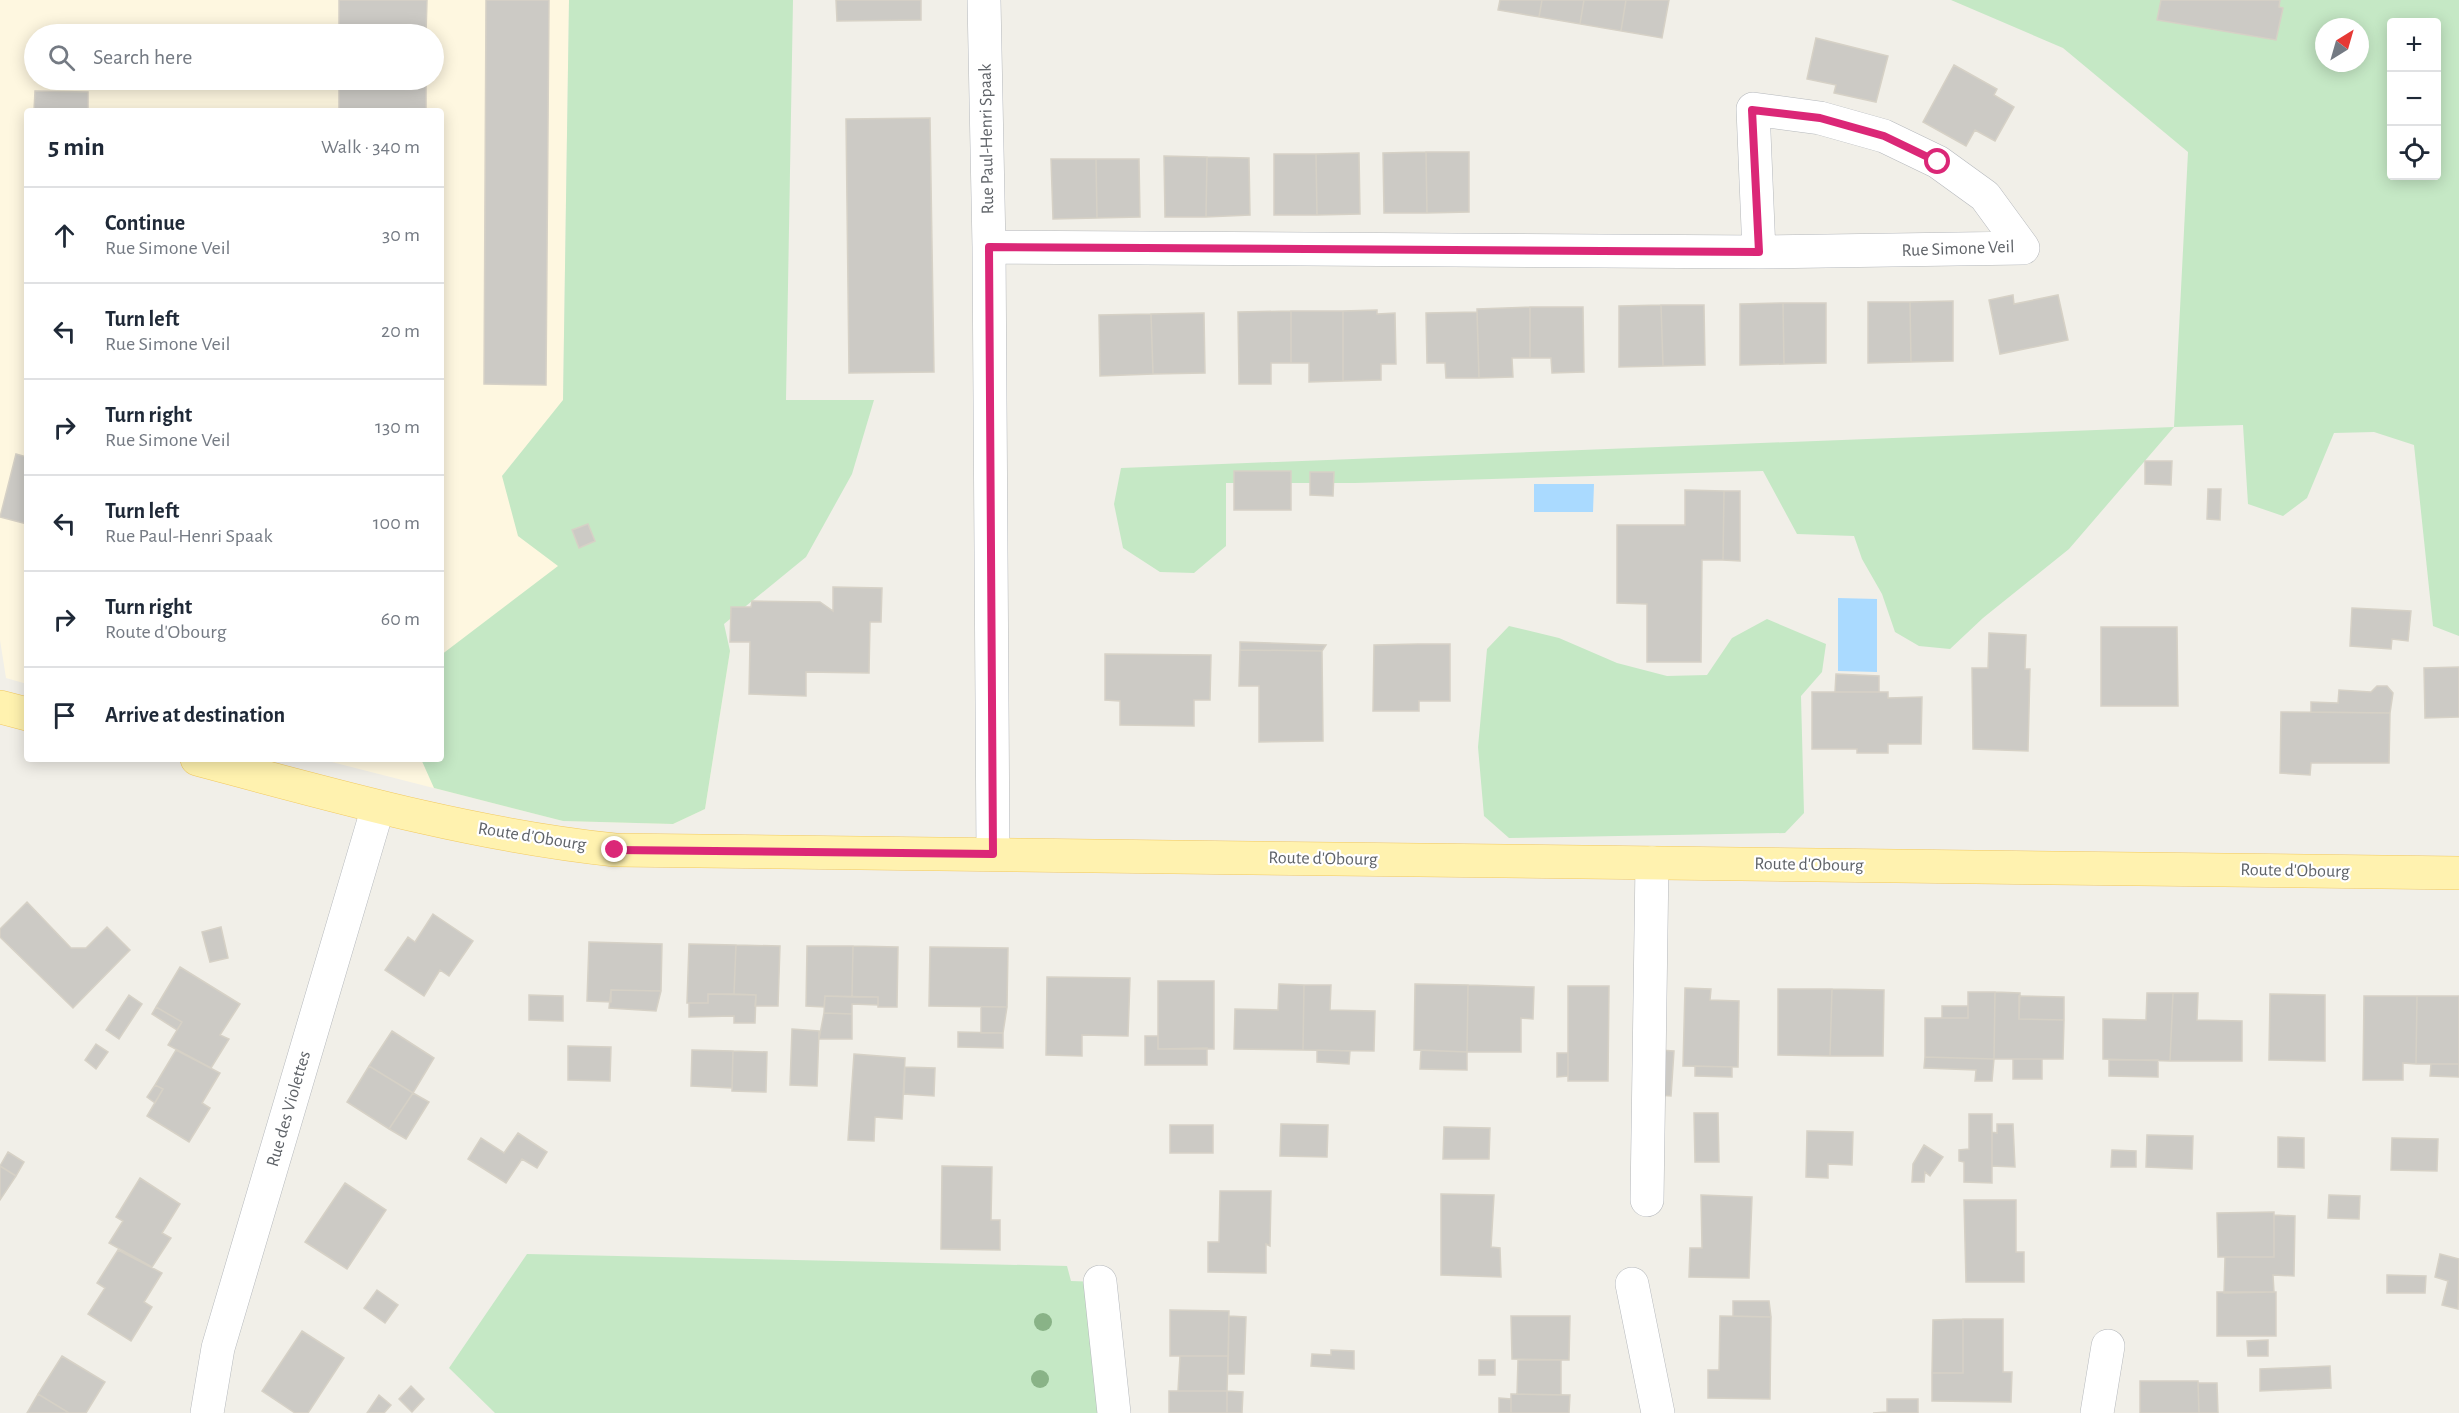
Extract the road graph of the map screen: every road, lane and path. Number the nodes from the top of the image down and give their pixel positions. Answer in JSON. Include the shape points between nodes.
{"nodes":[{"id":1,"x":984,"y":0,"type":"edge"},
{"id":2,"x":989,"y":247,"type":"junction"},
{"id":3,"x":1759,"y":252,"type":"junction"},
{"id":4,"x":0,"y":707,"type":"edge"},
{"id":5,"x":24,"y":713,"type":"edge"},
{"id":6,"x":207,"y":762,"type":"edge"},
{"id":7,"x":378,"y":807,"type":"junction"},
{"id":8,"x":993,"y":854,"type":"junction"},
{"id":9,"x":1652,"y":863,"type":"junction"},
{"id":10,"x":2459,"y":873,"type":"edge"},
{"id":11,"x":1647,"y":1200,"type":"dead end"},
{"id":12,"x":1101,"y":1282,"type":"dead end"},
{"id":13,"x":1632,"y":1284,"type":"dead end"},
{"id":14,"x":2108,"y":1346,"type":"dead end"},
{"id":15,"x":207,"y":1413,"type":"edge"},
{"id":16,"x":1113,"y":1413,"type":"edge"},
{"id":17,"x":1658,"y":1413,"type":"edge"},
{"id":18,"x":2097,"y":1413,"type":"edge"}],
"edges":[{"from":1,"to":2,"type":"street","name":"Rue Paul-Henri Spaak"},
{"from":2,"to":3,"type":"street","name":"Rue Simone Veil"},
{"from":2,"to":8,"type":"street","name":"Rue Paul-Henri Spaak"},
{"from":3,"to":3,"type":"street","name":"Rue Simone Veil","via":[[1987,249],[2023,248],[1985,196],[1938,162],[1884,136],[1820,118],[1752,110]]},
{"from":4,"to":5,"type":"main road"},
{"from":6,"to":7,"type":"main road","name":"Route d'Obourg"},
{"from":7,"to":8,"type":"main road","name":"Route d'Obourg","via":[[501,834],[615,850]]},
{"from":7,"to":15,"type":"street","name":"Rue des Violettes","via":[[218,1348]]},
{"from":8,"to":9,"type":"main road","name":"Route d'Obourg"},
{"from":9,"to":10,"type":"main road","name":"Route d'Obourg"},
{"from":9,"to":11,"type":"street"},
{"from":12,"to":16,"type":"street"},
{"from":13,"to":17,"type":"street"},
{"from":14,"to":18,"type":"street"}]}
